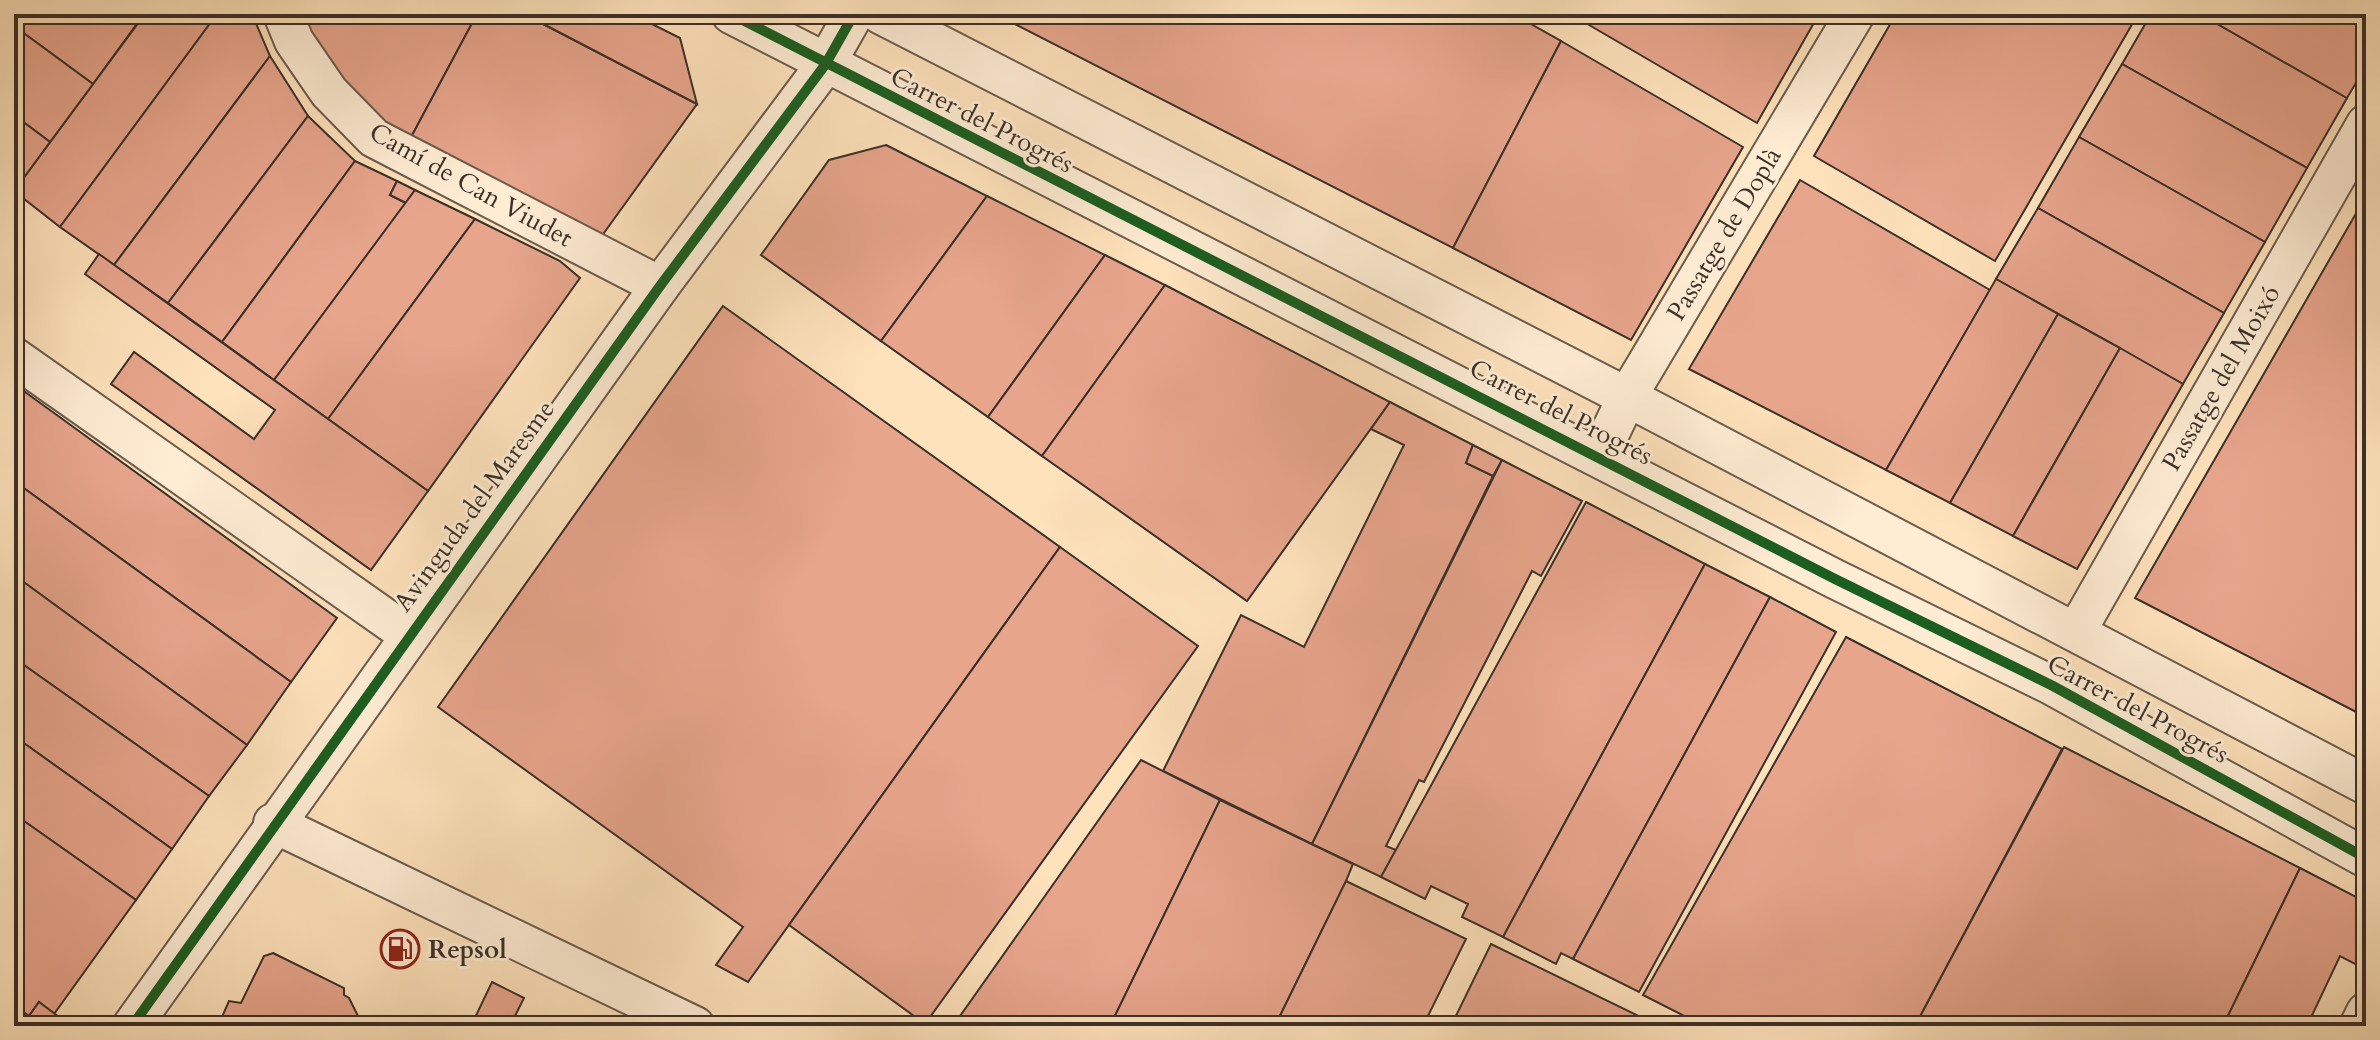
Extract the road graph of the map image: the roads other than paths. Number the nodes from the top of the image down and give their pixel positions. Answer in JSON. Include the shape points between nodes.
{"nodes":[{"id":1,"x":283,"y":14,"type":"edge"},
{"id":2,"x":731,"y":14,"type":"edge"},
{"id":3,"x":854,"y":14,"type":"edge"},
{"id":4,"x":880,"y":14,"type":"edge"},
{"id":5,"x":1855,"y":14,"type":"edge"},
{"id":6,"x":825,"y":65,"type":"junction"},
{"id":7,"x":2366,"y":124,"type":"edge"},
{"id":8,"x":660,"y":286,"type":"junction"},
{"id":9,"x":14,"y":357,"type":"edge"},
{"id":10,"x":1627,"y":397,"type":"junction"},
{"id":11,"x":1599,"y":456,"type":"junction"},
{"id":12,"x":2076,"y":632,"type":"junction"},
{"id":13,"x":409,"y":635,"type":"junction"},
{"id":14,"x":2366,"y":785,"type":"edge"},
{"id":15,"x":273,"y":823,"type":"junction"},
{"id":16,"x":2366,"y":858,"type":"edge"},
{"id":17,"x":2366,"y":1012,"type":"edge"},
{"id":18,"x":132,"y":1026,"type":"edge"},
{"id":19,"x":695,"y":1026,"type":"edge"},
{"id":20,"x":2359,"y":1026,"type":"edge"}],
"edges":[{"from":1,"to":8,"type":"street","name":"Camí de Can Viudet","via":[[294,41],[329,92],[374,138]]},
{"from":2,"to":6,"type":"street","name":"Carrer del Progrés"},
{"from":3,"to":6,"type":"street","name":"Avinguda del Maresme"},
{"from":4,"to":10,"type":"street","name":"Carrer del Progrés"},
{"from":5,"to":10,"type":"street","name":"Passatge de Doplà"},
{"from":6,"to":8,"type":"street","name":"Avinguda del Maresme"},
{"from":6,"to":11,"type":"street","name":"Carrer del Progrés"},
{"from":7,"to":12,"type":"street","name":"Passatge del Moixó"},
{"from":8,"to":13,"type":"street","name":"Avinguda del Maresme"},
{"from":9,"to":13,"type":"street"},
{"from":10,"to":11,"type":"street","name":"Passatge de Doplà"},
{"from":10,"to":12,"type":"street","name":"Carrer del Progrés"},
{"from":11,"to":16,"type":"street","name":"Carrer del Progrés","via":[[2053,686]]},
{"from":12,"to":14,"type":"street","name":"Carrer del Progrés"},
{"from":13,"to":15,"type":"street","name":"Avinguda del Maresme"},
{"from":15,"to":18,"type":"street","name":"Avinguda del Maresme"},
{"from":15,"to":19,"type":"street"},
{"from":17,"to":20,"type":"street"}]}
